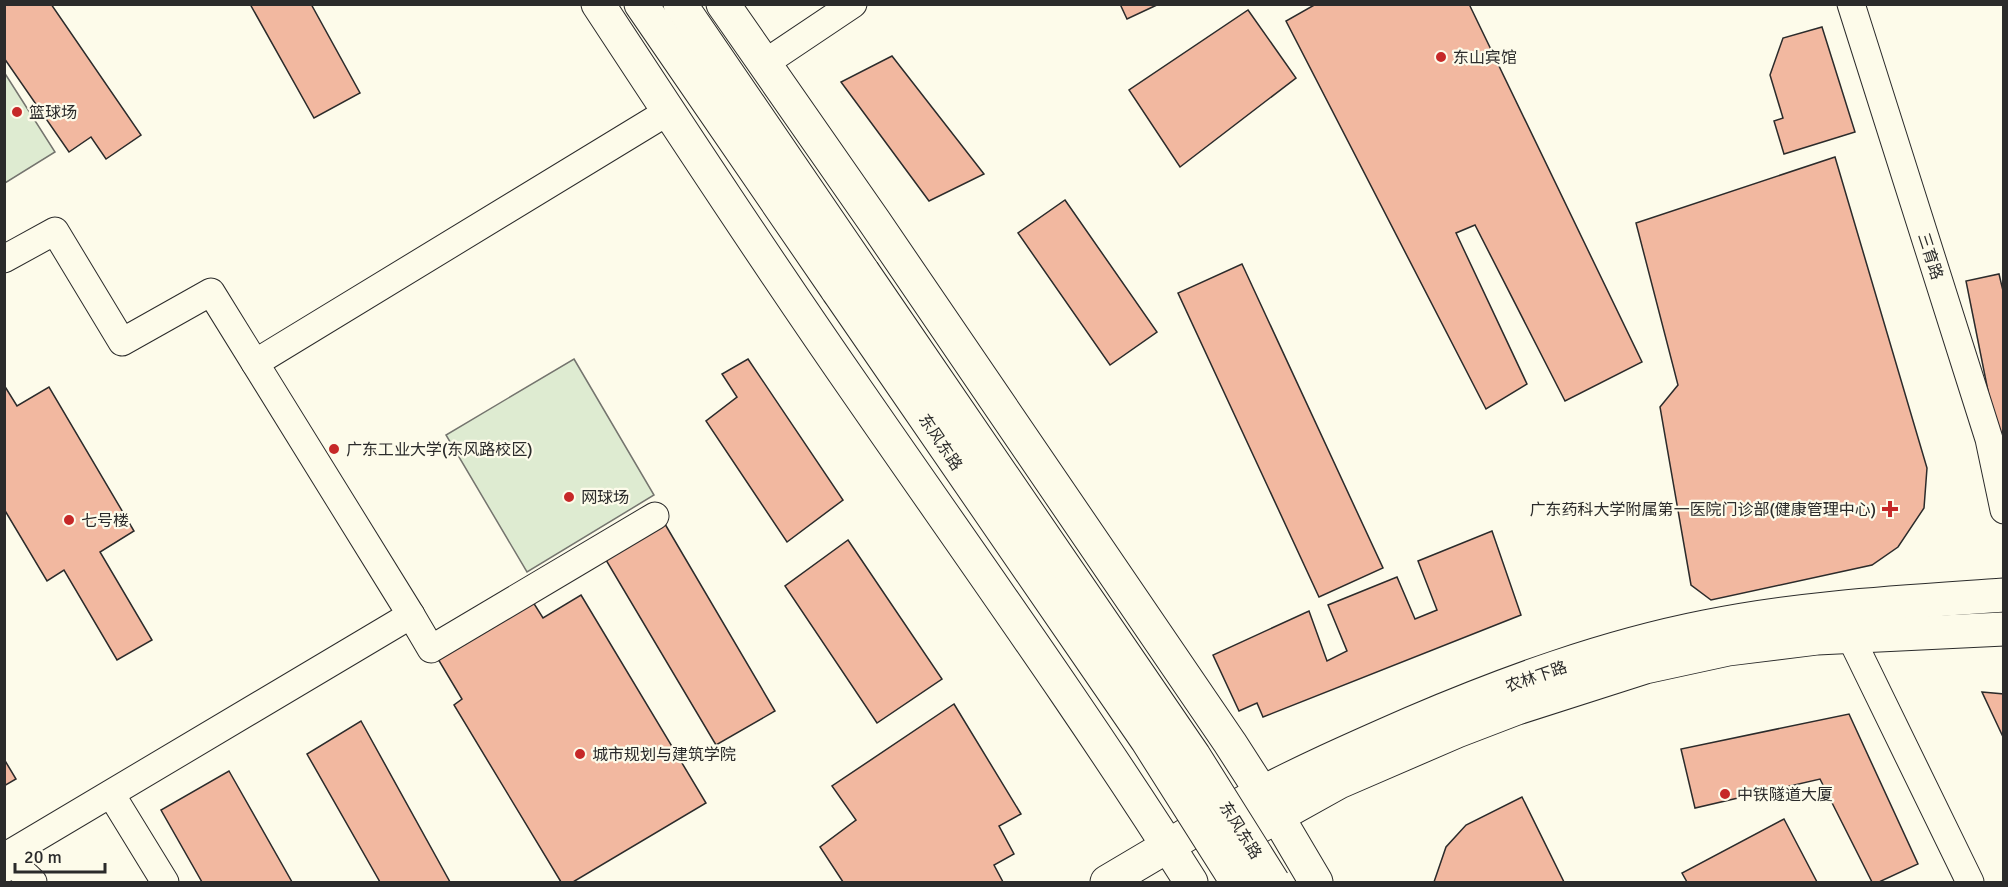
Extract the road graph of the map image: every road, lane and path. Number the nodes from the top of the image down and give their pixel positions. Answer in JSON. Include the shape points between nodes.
{"nodes":[{"id":1,"x":598,"y":4,"type":"edge"},
{"id":2,"x":641,"y":4,"type":"edge"},
{"id":3,"x":680,"y":4,"type":"edge"},
{"id":4,"x":723,"y":4,"type":"edge"},
{"id":5,"x":853,"y":4,"type":"edge"},
{"id":6,"x":1851,"y":4,"type":"edge"},
{"id":7,"x":765,"y":63,"type":"junction"},
{"id":8,"x":669,"y":111,"type":"junction"},
{"id":9,"x":4,"y":259,"type":"edge"},
{"id":10,"x":850,"y":282,"type":"junction"},
{"id":11,"x":255,"y":363,"type":"junction"},
{"id":12,"x":2004,"y":510,"type":"edge"},
{"id":13,"x":656,"y":516,"type":"dead end"},
{"id":14,"x":2004,"y":594,"type":"edge"},
{"id":15,"x":1142,"y":614,"type":"junction"},
{"id":16,"x":411,"y":615,"type":"junction"},
{"id":17,"x":2004,"y":629,"type":"edge"},
{"id":18,"x":1850,"y":636,"type":"junction"},
{"id":19,"x":1057,"y":677,"type":"junction"},
{"id":20,"x":111,"y":794,"type":"junction"},
{"id":21,"x":1270,"y":804,"type":"junction"},
{"id":22,"x":4,"y":857,"type":"edge"},
{"id":23,"x":4,"y":869,"type":"edge"},
{"id":24,"x":1176,"y":870,"type":"edge"},
{"id":25,"x":33,"y":882,"type":"edge"},
{"id":26,"x":165,"y":882,"type":"edge"},
{"id":27,"x":1107,"y":882,"type":"edge"},
{"id":28,"x":1236,"y":882,"type":"edge"},
{"id":29,"x":1273,"y":882,"type":"edge"},
{"id":30,"x":1316,"y":882,"type":"edge"},
{"id":31,"x":1970,"y":882,"type":"edge"}],
"edges":[{"from":1,"to":8,"type":"main road"},
{"from":2,"to":10,"type":"main road","name":"东风东路"},
{"from":3,"to":10,"type":"main road","name":"东风东路"},
{"from":4,"to":7,"type":"main road"},
{"from":5,"to":7,"type":"street"},
{"from":6,"to":12,"type":"street","name":"三育路","via":[[1989,439]]},
{"from":7,"to":15,"type":"main road"},
{"from":8,"to":11,"type":"street"},
{"from":8,"to":19,"type":"main road"},
{"from":9,"to":11,"type":"street","via":[[55,231],[122,342],[211,292]]},
{"from":10,"to":28,"type":"main road","name":"东风东路","bridge":true},
{"from":10,"to":29,"type":"main road","name":"东风东路","bridge":true,"via":[[1194,756]]},
{"from":11,"to":16,"type":"street"},
{"from":13,"to":16,"type":"street","via":[[431,650]]},
{"from":14,"to":21,"type":"main road","name":"农林下路","via":[[1819,610],[1708,626],[1633,643],[1483,694],[1354,748],[1295,775]]},
{"from":15,"to":19,"type":"main road","via":[[1144,661],[1130,680],[1093,690],[1067,684]]},
{"from":15,"to":21,"type":"main road"},
{"from":16,"to":20,"type":"street"},
{"from":17,"to":18,"type":"main road","name":"农林下路"},
{"from":18,"to":21,"type":"main road","name":"农林下路","via":[[1728,649],[1645,666],[1517,708],[1339,782]]},
{"from":18,"to":31,"type":"street"},
{"from":19,"to":24,"type":"main road"},
{"from":20,"to":22,"type":"street"},
{"from":20,"to":26,"type":"street"},
{"from":21,"to":24,"type":"main road","name":"农林下路"},
{"from":21,"to":30,"type":"main road"},
{"from":23,"to":25,"type":"street","via":[[13,863]]},
{"from":24,"to":27,"type":"main road","name":"农林下路"}]}
